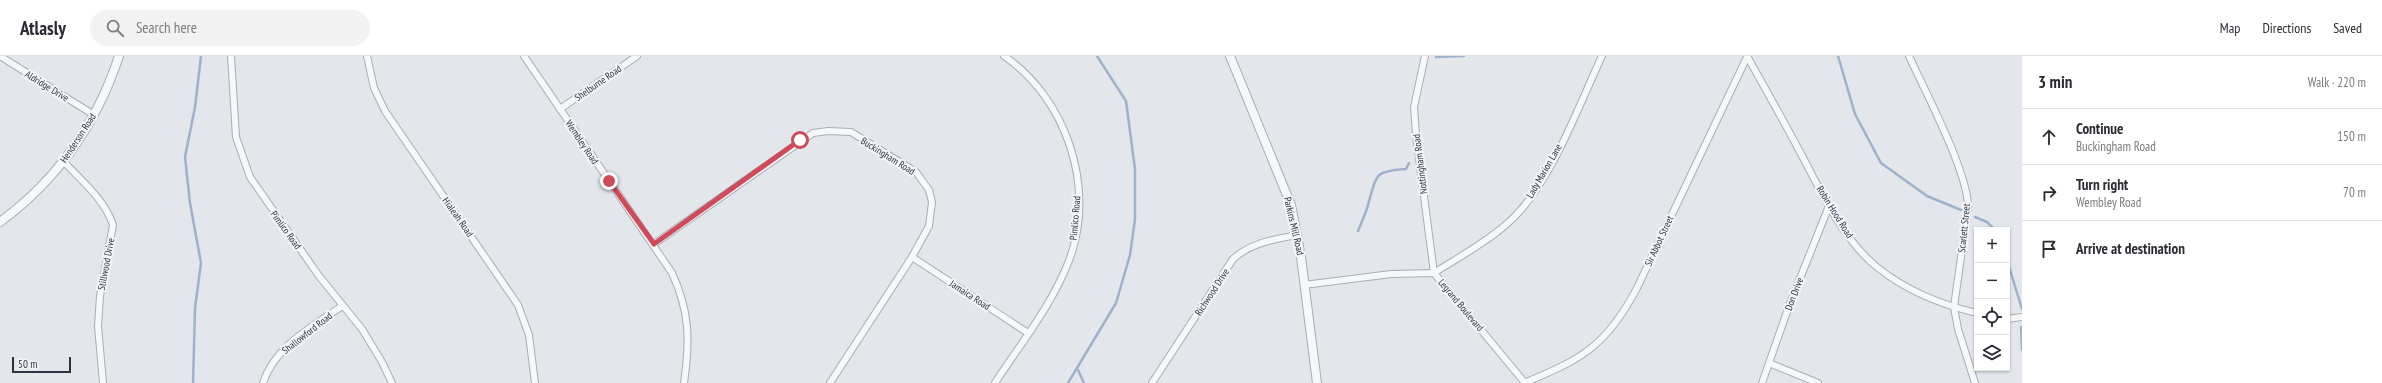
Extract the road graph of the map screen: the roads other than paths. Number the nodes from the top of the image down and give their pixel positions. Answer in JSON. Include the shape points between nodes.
{"nodes":[{"id":1,"x":0,"y":56,"type":"edge"},
{"id":2,"x":119,"y":56,"type":"edge"},
{"id":3,"x":231,"y":56,"type":"edge"},
{"id":4,"x":367,"y":56,"type":"edge"},
{"id":5,"x":524,"y":56,"type":"edge"},
{"id":6,"x":636,"y":56,"type":"edge"},
{"id":7,"x":1004,"y":56,"type":"edge"},
{"id":8,"x":1230,"y":56,"type":"edge"},
{"id":9,"x":1425,"y":56,"type":"edge"},
{"id":10,"x":1602,"y":56,"type":"edge"},
{"id":11,"x":1747,"y":56,"type":"edge"},
{"id":12,"x":1910,"y":56,"type":"edge"},
{"id":13,"x":560,"y":109,"type":"junction"},
{"id":14,"x":94,"y":115,"type":"junction"},
{"id":15,"x":64,"y":162,"type":"junction"},
{"id":16,"x":1829,"y":206,"type":"junction"},
{"id":17,"x":0,"y":222,"type":"edge"},
{"id":18,"x":1297,"y":235,"type":"junction"},
{"id":19,"x":654,"y":244,"type":"junction"},
{"id":20,"x":912,"y":257,"type":"junction"},
{"id":21,"x":1434,"y":273,"type":"junction"},
{"id":22,"x":1304,"y":285,"type":"junction"},
{"id":23,"x":342,"y":306,"type":"junction"},
{"id":24,"x":1954,"y":307,"type":"junction"},
{"id":25,"x":1974,"y":312,"type":"edge"},
{"id":26,"x":2022,"y":317,"type":"edge"},
{"id":27,"x":2010,"y":319,"type":"edge"},
{"id":28,"x":1028,"y":333,"type":"junction"},
{"id":29,"x":1769,"y":363,"type":"junction"},
{"id":30,"x":103,"y":383,"type":"edge"},
{"id":31,"x":263,"y":383,"type":"edge"},
{"id":32,"x":392,"y":383,"type":"edge"},
{"id":33,"x":535,"y":383,"type":"edge"},
{"id":34,"x":684,"y":383,"type":"edge"},
{"id":35,"x":830,"y":383,"type":"edge"},
{"id":36,"x":995,"y":383,"type":"edge"},
{"id":37,"x":1152,"y":383,"type":"edge"},
{"id":38,"x":1317,"y":383,"type":"edge"},
{"id":39,"x":1524,"y":383,"type":"edge"},
{"id":40,"x":1762,"y":383,"type":"edge"},
{"id":41,"x":1818,"y":383,"type":"edge"},
{"id":42,"x":1975,"y":383,"type":"edge"}],
"edges":[{"from":1,"to":14,"type":"street","name":"Aldridge Drive"},
{"from":2,"to":14,"type":"street","name":"Henderson Road"},
{"from":3,"to":23,"type":"street","name":"Pimlico Road","via":[[236,137],[250,177]]},
{"from":4,"to":33,"type":"street","name":"Hialeah Road","via":[[374,88],[385,111],[518,305],[529,335]]},
{"from":5,"to":13,"type":"street","name":"Wembley Road"},
{"from":6,"to":13,"type":"street","name":"Shelburne Road"},
{"from":7,"to":28,"type":"street","name":"Pimlico Road","via":[[1024,70],[1049,102],[1072,153],[1078,182],[1078,208],[1070,257],[1059,284]]},
{"from":8,"to":18,"type":"street","name":"Parkins Mill Road","via":[[1278,170],[1291,205]]},
{"from":9,"to":21,"type":"street","name":"Nottingham Road","via":[[1414,107]]},
{"from":10,"to":21,"type":"street","name":"Lady Marion Lane","via":[[1552,160],[1521,210],[1492,236]]},
{"from":11,"to":16,"type":"street","name":"Robin Hood Road"},
{"from":11,"to":39,"type":"street","name":"Sir Abbot Street","via":[[1636,288],[1617,322],[1584,355],[1566,366]]},
{"from":12,"to":24,"type":"street","name":"Scarlett Street","via":[[1950,146],[1967,194],[1968,208]]},
{"from":13,"to":19,"type":"street","name":"Wembley Road"},
{"from":14,"to":15,"type":"street","name":"Henderson Road"},
{"from":15,"to":17,"type":"street","name":"Henderson Road"},
{"from":15,"to":30,"type":"street","name":"Stillwood Drive","via":[[101,203],[113,225],[100,296],[98,326],[98,349]]},
{"from":16,"to":24,"type":"street","name":"Robin Hood Road","via":[[1851,238],[1877,267],[1916,291]]},
{"from":16,"to":29,"type":"street","name":"Don Drive"},
{"from":18,"to":22,"type":"street","name":"Parkins Mill Road"},
{"from":18,"to":37,"type":"street","name":"Richwood Drive","via":[[1254,244],[1233,259]]},
{"from":19,"to":20,"type":"street","name":"Buckingham Road","via":[[800,140],[813,133],[841,131],[851,132],[908,166],[923,181],[932,202],[932,215],[929,226]]},
{"from":19,"to":34,"type":"street","name":"Wembley Road","via":[[672,273],[687,314],[689,329]]},
{"from":20,"to":28,"type":"street","name":"Jamaica Road"},
{"from":20,"to":35,"type":"street","name":"Buckingham Road"},
{"from":21,"to":22,"type":"street","name":"Legrand Boulevard","via":[[1391,274]]},
{"from":21,"to":39,"type":"street","name":"Legrand Boulevard"},
{"from":22,"to":38,"type":"street","name":"Parkins Mill Road"},
{"from":23,"to":31,"type":"street","name":"Shallowford Road","via":[[284,348],[270,364]]},
{"from":23,"to":32,"type":"street","name":"Pimlico Road","via":[[371,343]]},
{"from":24,"to":25,"type":"street","name":"Robin Hood Road"},
{"from":24,"to":42,"type":"street","name":"Scarlett Street","via":[[1958,329]]},
{"from":26,"to":27,"type":"street"},
{"from":28,"to":36,"type":"street","name":"Pimlico Road"},
{"from":29,"to":40,"type":"street","name":"Don Drive"},
{"from":29,"to":41,"type":"street"}]}
